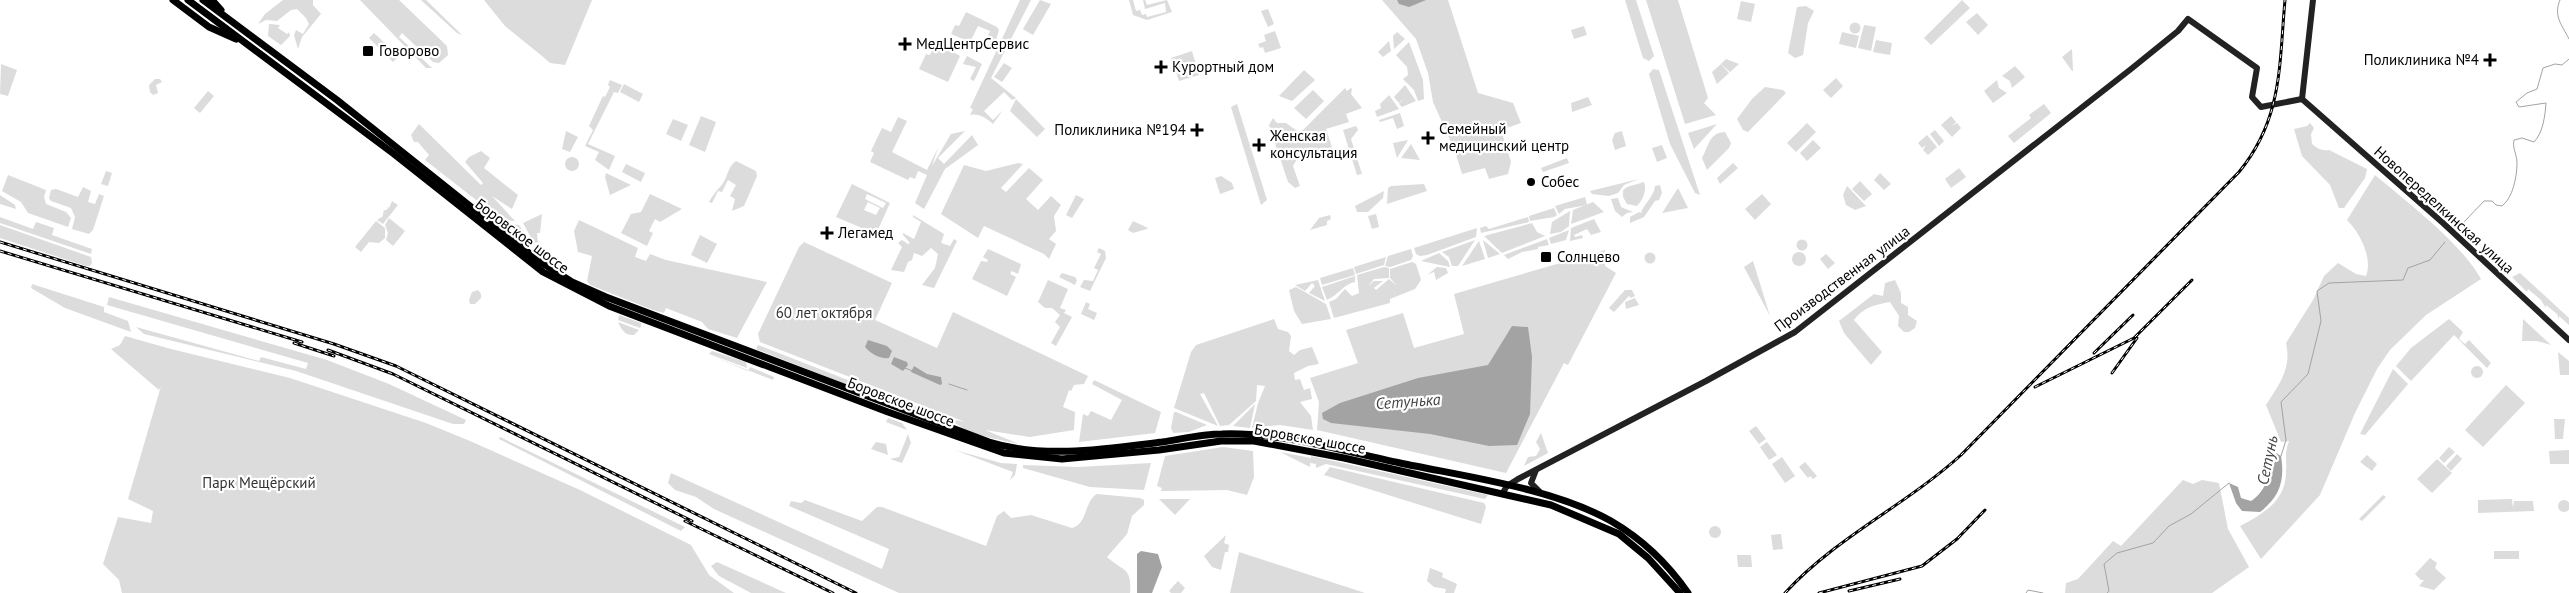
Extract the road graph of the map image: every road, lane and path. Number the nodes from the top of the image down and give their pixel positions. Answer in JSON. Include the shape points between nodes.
{"nodes":[{"id":1,"x":172,"y":0,"type":"edge"},
{"id":2,"x":188,"y":0,"type":"edge"},
{"id":3,"x":203,"y":0,"type":"edge"},
{"id":4,"x":212,"y":0,"type":"edge"},
{"id":5,"x":2313,"y":0,"type":"edge"},
{"id":6,"x":235,"y":24,"type":"junction"},
{"id":7,"x":248,"y":45,"type":"junction"},
{"id":8,"x":2302,"y":99,"type":"junction"},
{"id":9,"x":2569,"y":340,"type":"edge"},
{"id":10,"x":1536,"y":470,"type":"junction"},
{"id":11,"x":1507,"y":486,"type":"junction"},
{"id":12,"x":1502,"y":494,"type":"junction"},
{"id":13,"x":1545,"y":496,"type":"junction"},
{"id":14,"x":1680,"y":593,"type":"edge"},
{"id":15,"x":1688,"y":593,"type":"edge"}],
"edges":[{"from":1,"to":7,"type":"main road","via":[[209,27]]},
{"from":2,"to":7,"type":"main road","name":"Боровское шоссе"},
{"from":3,"to":6,"type":"main road","name":"Боровское шоссе"},
{"from":4,"to":6,"type":"main road"},
{"from":5,"to":8,"type":"main road"},
{"from":6,"to":11,"type":"main road","name":"Боровское шоссе","via":[[564,278],[606,297],[989,442],[1016,449],[1055,451],[1217,434],[1247,434],[1293,440]]},
{"from":7,"to":12,"type":"main road","name":"Боровское шоссе","via":[[394,154],[535,267],[561,283],[609,306],[988,450],[1054,459],[1221,441],[1250,441],[1316,452]]},
{"from":8,"to":9,"type":"main road","name":"Новопеределкинская улица"},
{"from":8,"to":10,"type":"main road","name":"Производственная улица","via":[[2261,107],[2252,97],[2257,68],[2188,19],[2043,138],[1790,335]]},
{"from":10,"to":11,"type":"main road","name":"Производственная улица"},
{"from":10,"to":13,"type":"main road","via":[[1532,483]]},
{"from":11,"to":12,"type":"main road"},
{"from":11,"to":13,"type":"main road","name":"Боровское шоссе"},
{"from":12,"to":14,"type":"main road","name":"Боровское шоссе","via":[[1556,506],[1619,534],[1643,553]]},
{"from":13,"to":15,"type":"main road","name":"Боровское шоссе","via":[[1586,510],[1626,531],[1654,554]]}]}
